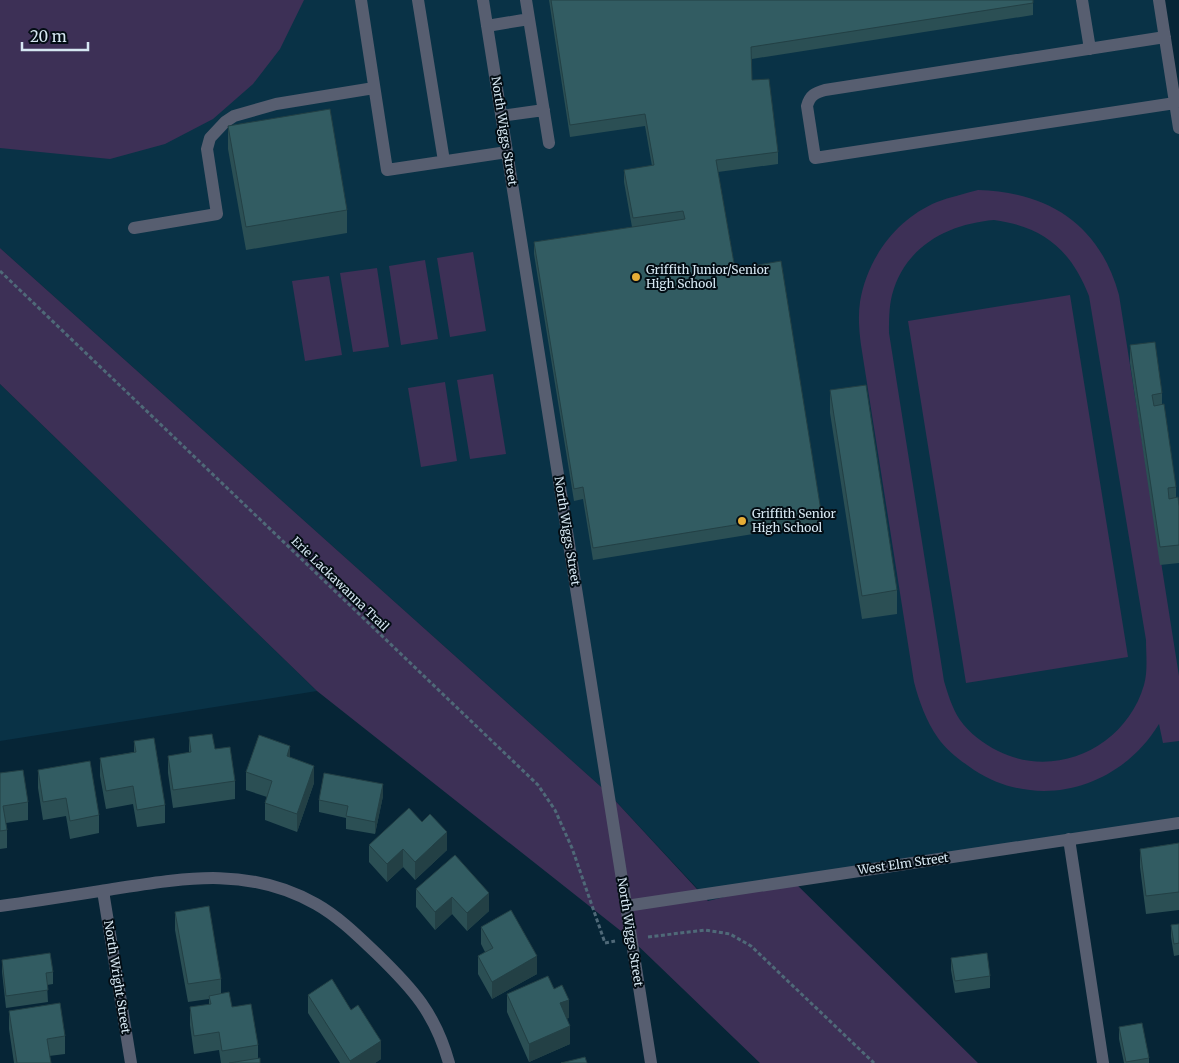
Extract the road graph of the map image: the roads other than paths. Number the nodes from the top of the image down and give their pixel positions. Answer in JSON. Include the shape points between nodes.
{"nodes":[{"id":1,"x":361,"y":0,"type":"edge"},
{"id":2,"x":418,"y":0,"type":"edge"},
{"id":3,"x":483,"y":0,"type":"edge"},
{"id":4,"x":526,"y":0,"type":"edge"},
{"id":5,"x":1082,"y":0,"type":"edge"},
{"id":6,"x":1159,"y":0,"type":"edge"},
{"id":7,"x":529,"y":19,"type":"junction"},
{"id":8,"x":487,"y":26,"type":"junction"},
{"id":9,"x":1165,"y":37,"type":"junction"},
{"id":10,"x":1090,"y":49,"type":"junction"},
{"id":11,"x":374,"y":88,"type":"junction"},
{"id":12,"x":1175,"y":103,"type":"junction"},
{"id":13,"x":544,"y":110,"type":"junction"},
{"id":14,"x":501,"y":116,"type":"junction"},
{"id":15,"x":1179,"y":128,"type":"edge"},
{"id":16,"x":549,"y":143,"type":"dead end"},
{"id":17,"x":507,"y":152,"type":"junction"},
{"id":18,"x":444,"y":161,"type":"junction"},
{"id":19,"x":134,"y":228,"type":"dead end"},
{"id":20,"x":1179,"y":823,"type":"edge"},
{"id":21,"x":1069,"y":839,"type":"junction"},
{"id":22,"x":103,"y":891,"type":"junction"},
{"id":23,"x":0,"y":906,"type":"edge"},
{"id":24,"x":626,"y":906,"type":"junction"},
{"id":25,"x":131,"y":1063,"type":"edge"},
{"id":26,"x":449,"y":1063,"type":"edge"},
{"id":27,"x":651,"y":1063,"type":"edge"},
{"id":28,"x":1103,"y":1063,"type":"edge"}],
"edges":[{"from":1,"to":11,"type":"street"},
{"from":2,"to":18,"type":"street"},
{"from":3,"to":8,"type":"street","name":"North Wiggs Street"},
{"from":4,"to":7,"type":"street"},
{"from":5,"to":10,"type":"street"},
{"from":6,"to":9,"type":"street"},
{"from":7,"to":8,"type":"street"},
{"from":7,"to":13,"type":"street"},
{"from":8,"to":14,"type":"street","name":"North Wiggs Street"},
{"from":9,"to":10,"type":"street"},
{"from":9,"to":12,"type":"street"},
{"from":10,"to":12,"type":"street","via":[[816,92],[807,106],[815,158]]},
{"from":11,"to":18,"type":"street","via":[[387,170]]},
{"from":11,"to":19,"type":"street","via":[[276,104],[234,116],[207,143],[217,214]]},
{"from":12,"to":15,"type":"street"},
{"from":13,"to":14,"type":"street"},
{"from":13,"to":16,"type":"street"},
{"from":14,"to":17,"type":"street","name":"North Wiggs Street"},
{"from":17,"to":18,"type":"street"},
{"from":17,"to":24,"type":"street","name":"North Wiggs Street"},
{"from":20,"to":21,"type":"street","name":"West Elm Street"},
{"from":21,"to":24,"type":"street","name":"West Elm Street"},
{"from":21,"to":28,"type":"street"},
{"from":22,"to":23,"type":"street"},
{"from":22,"to":25,"type":"street","name":"North Wright Street"},
{"from":22,"to":26,"type":"street","via":[[222,877],[262,883],[296,894],[331,913],[409,986],[436,1028]]},
{"from":24,"to":27,"type":"street","name":"North Wiggs Street"}]}
